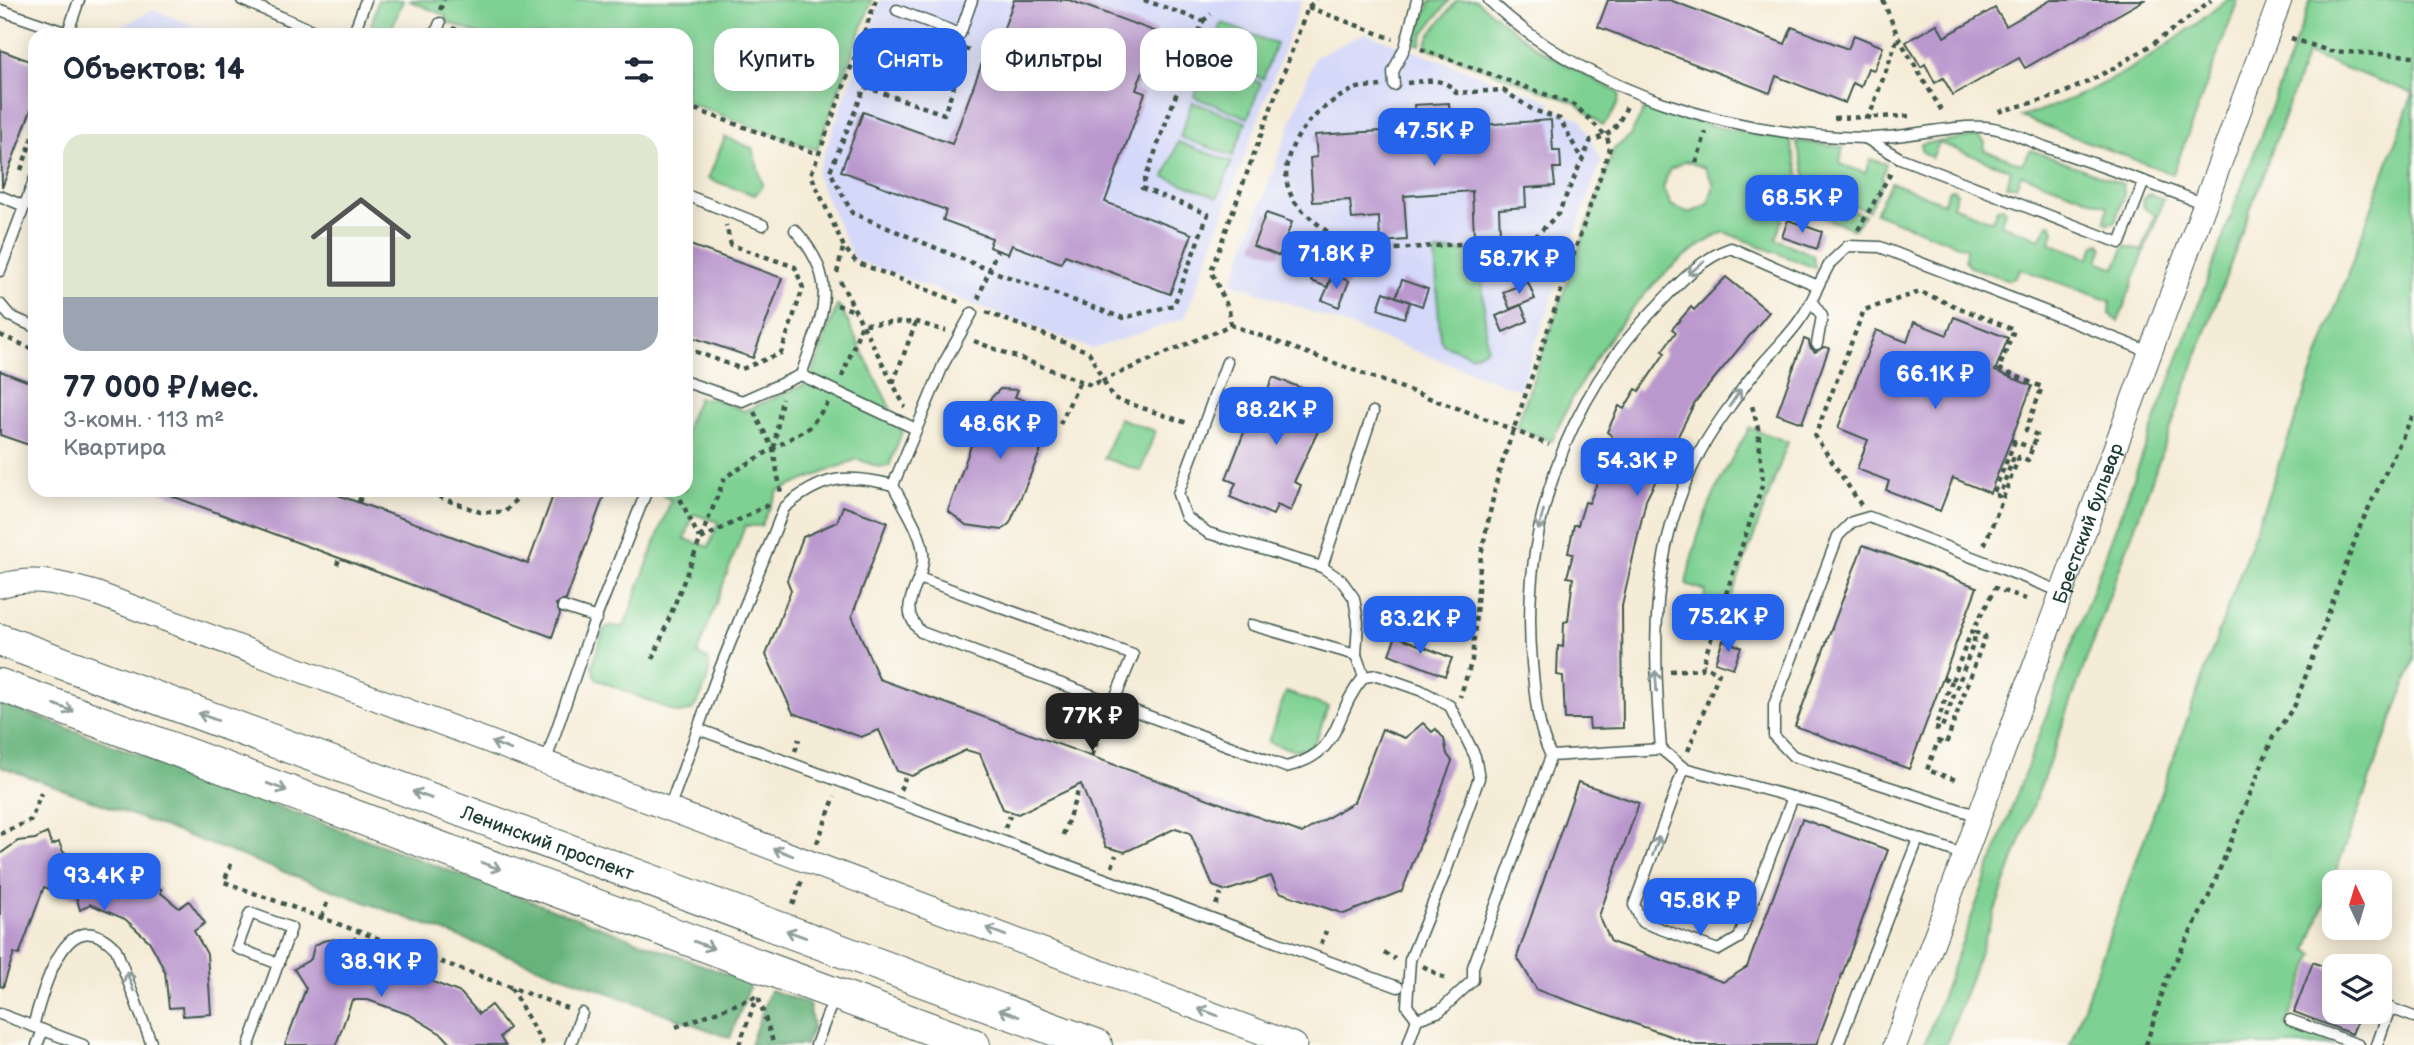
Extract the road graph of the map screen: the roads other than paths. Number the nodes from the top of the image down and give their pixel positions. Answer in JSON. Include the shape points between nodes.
{"nodes":[{"id":1,"x":79,"y":0,"type":"edge"},
{"id":2,"x":242,"y":0,"type":"edge"},
{"id":3,"x":366,"y":0,"type":"edge"},
{"id":4,"x":972,"y":0,"type":"edge"},
{"id":5,"x":1417,"y":0,"type":"edge"},
{"id":6,"x":1489,"y":0,"type":"edge"},
{"id":7,"x":2280,"y":0,"type":"edge"},
{"id":8,"x":0,"y":10,"type":"edge"},
{"id":9,"x":897,"y":10,"type":"dead end"},
{"id":10,"x":440,"y":23,"type":"dead end"},
{"id":11,"x":50,"y":28,"type":"edge"},
{"id":12,"x":69,"y":28,"type":"edge"},
{"id":13,"x":307,"y":28,"type":"edge"},
{"id":14,"x":356,"y":28,"type":"edge"},
{"id":15,"x":438,"y":28,"type":"edge"},
{"id":16,"x":1394,"y":85,"type":"road end"},
{"id":17,"x":1865,"y":138,"type":"junction"},
{"id":18,"x":2144,"y":181,"type":"junction"},
{"id":19,"x":0,"y":196,"type":"edge"},
{"id":20,"x":28,"y":196,"type":"edge"},
{"id":21,"x":693,"y":198,"type":"edge"},
{"id":22,"x":2205,"y":204,"type":"junction"},
{"id":23,"x":24,"y":206,"type":"junction"},
{"id":24,"x":763,"y":225,"type":"dead end"},
{"id":25,"x":795,"y":230,"type":"dead end"},
{"id":26,"x":0,"y":271,"type":"edge"},
{"id":27,"x":1818,"y":286,"type":"junction"},
{"id":28,"x":1812,"y":302,"type":"junction"},
{"id":29,"x":0,"y":304,"type":"edge"},
{"id":30,"x":974,"y":308,"type":"road end"},
{"id":31,"x":28,"y":324,"type":"edge"},
{"id":32,"x":1817,"y":344,"type":"dead end"},
{"id":33,"x":2150,"y":352,"type":"junction"},
{"id":34,"x":1227,"y":362,"type":"dead end"},
{"id":35,"x":801,"y":375,"type":"junction"},
{"id":36,"x":693,"y":387,"type":"edge"},
{"id":37,"x":1373,"y":412,"type":"dead end"},
{"id":38,"x":916,"y":429,"type":"junction"},
{"id":39,"x":893,"y":485,"type":"junction"},
{"id":40,"x":644,"y":497,"type":"edge"},
{"id":41,"x":1322,"y":567,"type":"junction"},
{"id":42,"x":919,"y":578,"type":"junction"},
{"id":43,"x":0,"y":586,"type":"edge"},
{"id":44,"x":2062,"y":592,"type":"junction"},
{"id":45,"x":563,"y":607,"type":"dead end"},
{"id":46,"x":597,"y":618,"type":"junction"},
{"id":47,"x":1252,"y":625,"type":"dead end"},
{"id":48,"x":0,"y":640,"type":"edge"},
{"id":49,"x":1356,"y":655,"type":"junction"},
{"id":50,"x":1364,"y":677,"type":"junction"},
{"id":51,"x":0,"y":685,"type":"edge"},
{"id":52,"x":1113,"y":702,"type":"junction"},
{"id":53,"x":698,"y":729,"type":"junction"},
{"id":54,"x":1661,"y":749,"type":"junction"},
{"id":55,"x":1551,"y":756,"type":"junction"},
{"id":56,"x":545,"y":763,"type":"junction"},
{"id":57,"x":1682,"y":766,"type":"junction"},
{"id":58,"x":1793,"y":797,"type":"junction"},
{"id":59,"x":669,"y":809,"type":"junction"},
{"id":60,"x":1979,"y":816,"type":"junction"},
{"id":61,"x":1918,"y":839,"type":"junction"},
{"id":62,"x":1965,"y":855,"type":"junction"},
{"id":63,"x":279,"y":964,"type":"junction"},
{"id":64,"x":1398,"y":987,"type":"dead end"},
{"id":65,"x":835,"y":994,"type":"junction"},
{"id":66,"x":582,"y":1013,"type":"road end"},
{"id":67,"x":0,"y":1014,"type":"edge"},
{"id":68,"x":2414,"y":1017,"type":"edge"},
{"id":69,"x":1417,"y":1019,"type":"junction"},
{"id":70,"x":2290,"y":1020,"type":"dead end"},
{"id":71,"x":38,"y":1028,"type":"junction"},
{"id":72,"x":37,"y":1045,"type":"edge"},
{"id":73,"x":83,"y":1045,"type":"edge"},
{"id":74,"x":152,"y":1045,"type":"edge"},
{"id":75,"x":249,"y":1045,"type":"edge"},
{"id":76,"x":570,"y":1045,"type":"edge"},
{"id":77,"x":816,"y":1045,"type":"edge"},
{"id":78,"x":974,"y":1045,"type":"edge"},
{"id":79,"x":1096,"y":1045,"type":"edge"},
{"id":80,"x":1295,"y":1045,"type":"edge"},
{"id":81,"x":1408,"y":1045,"type":"edge"},
{"id":82,"x":1838,"y":1045,"type":"edge"},
{"id":83,"x":1895,"y":1045,"type":"edge"},
{"id":84,"x":2359,"y":1045,"type":"edge"},
{"id":85,"x":2377,"y":1045,"type":"edge"}],
"edges":[{"from":1,"to":12,"type":"lane"},
{"from":2,"to":13,"type":"lane"},
{"from":3,"to":14,"type":"lane"},
{"from":4,"to":9,"type":"lane","via":[[960,34]]},
{"from":5,"to":16,"type":"lane","via":[[1393,72]]},
{"from":6,"to":17,"type":"lane","via":[[1516,26],[1565,59],[1634,90],[1711,118],[1781,131]]},
{"from":7,"to":22,"type":"street","name":"Брестский бульвар"},
{"from":8,"to":11,"type":"lane"},
{"from":10,"to":15,"type":"lane"},
{"from":17,"to":18,"type":"lane","via":[[1987,127]]},
{"from":17,"to":18,"type":"lane","via":[[1900,158],[2120,243]]},
{"from":18,"to":22,"type":"lane"},
{"from":19,"to":23,"type":"lane"},
{"from":20,"to":23,"type":"lane"},
{"from":21,"to":24,"type":"lane"},
{"from":22,"to":33,"type":"street","name":"Брестский бульвар"},
{"from":23,"to":26,"type":"lane"},
{"from":25,"to":35,"type":"lane","via":[[821,272],[826,301]]},
{"from":27,"to":28,"type":"lane"},
{"from":27,"to":33,"type":"lane","via":[[1830,263],[1848,246],[1880,247]]},
{"from":27,"to":55,"type":"lane","one_way":true,"via":[[1731,248],[1713,254],[1641,322],[1573,421],[1552,476],[1530,589],[1540,733]]},
{"from":28,"to":32,"type":"lane","via":[[1822,316]]},
{"from":54,"to":28,"type":"lane","one_way":true,"via":[[1655,675],[1657,586],[1687,479],[1742,388],[1797,328]]},
{"from":29,"to":31,"type":"lane","via":[[10,316]]},
{"from":30,"to":38,"type":"lane"},
{"from":33,"to":44,"type":"street","name":"Брестский бульвар"},
{"from":34,"to":41,"type":"lane","via":[[1178,494],[1186,517],[1208,533]]},
{"from":35,"to":36,"type":"lane","via":[[742,401]]},
{"from":35,"to":38,"type":"lane"},
{"from":37,"to":41,"type":"lane"},
{"from":38,"to":39,"type":"lane"},
{"from":39,"to":42,"type":"lane","via":[[920,541],[924,559]]},
{"from":39,"to":53,"type":"lane","via":[[842,477],[804,490],[784,508]]},
{"from":40,"to":46,"type":"lane"},
{"from":41,"to":49,"type":"lane","via":[[1341,580],[1354,598]]},
{"from":42,"to":52,"type":"lane","via":[[907,610],[921,632]]},
{"from":42,"to":52,"type":"lane","via":[[1133,655]]},
{"from":56,"to":43,"type":"street","one_way":true,"via":[[99,594],[49,580],[18,580]]},
{"from":44,"to":60,"type":"street","name":"Брестский бульвар"},
{"from":44,"to":60,"type":"lane","via":[[1869,517],[1852,522],[1838,536],[1774,705],[1774,736],[1794,756]]},
{"from":45,"to":46,"type":"lane"},
{"from":46,"to":56,"type":"lane"},
{"from":47,"to":49,"type":"lane"},
{"from":79,"to":48,"type":"main road","name":"Ленинский проспект","one_way":true},
{"from":49,"to":50,"type":"lane"},
{"from":50,"to":52,"type":"lane","via":[[1352,692],[1336,734],[1309,761],[1286,767]]},
{"from":50,"to":69,"type":"lane","via":[[1377,676],[1420,690],[1450,706],[1475,756],[1479,778],[1410,960],[1407,1006]]},
{"from":51,"to":65,"type":"main road","one_way":true},
{"from":53,"to":59,"type":"lane"},
{"from":53,"to":64,"type":"lane"},
{"from":54,"to":55,"type":"lane"},
{"from":54,"to":57,"type":"lane"},
{"from":55,"to":69,"type":"lane","via":[[1473,967],[1473,980],[1440,1011]]},
{"from":56,"to":59,"type":"street"},
{"from":57,"to":58,"type":"lane"},
{"from":58,"to":57,"type":"lane","one_way":true,"via":[[1739,938],[1718,950],[1642,922],[1634,905]]},
{"from":58,"to":61,"type":"lane"},
{"from":80,"to":59,"type":"street","one_way":true},
{"from":60,"to":62,"type":"street","name":"Брестский бульвар"},
{"from":61,"to":62,"type":"lane"},
{"from":61,"to":82,"type":"lane"},
{"from":62,"to":83,"type":"street","name":"Брестский бульвар"},
{"from":63,"to":63,"type":"lane","via":[[291,928],[250,913],[237,948]]},
{"from":63,"to":75,"type":"lane"},
{"from":65,"to":77,"type":"lane"},
{"from":65,"to":78,"type":"main road"},
{"from":66,"to":76,"type":"lane"},
{"from":67,"to":71,"type":"lane"},
{"from":68,"to":85,"type":"lane","via":[[2390,1008]]},
{"from":69,"to":81,"type":"lane"},
{"from":70,"to":84,"type":"lane"},
{"from":71,"to":72,"type":"lane"},
{"from":71,"to":73,"type":"lane"},
{"from":74,"to":71,"type":"lane","one_way":true,"via":[[116,948],[106,938],[86,934],[66,943],[52,964]]}]}
